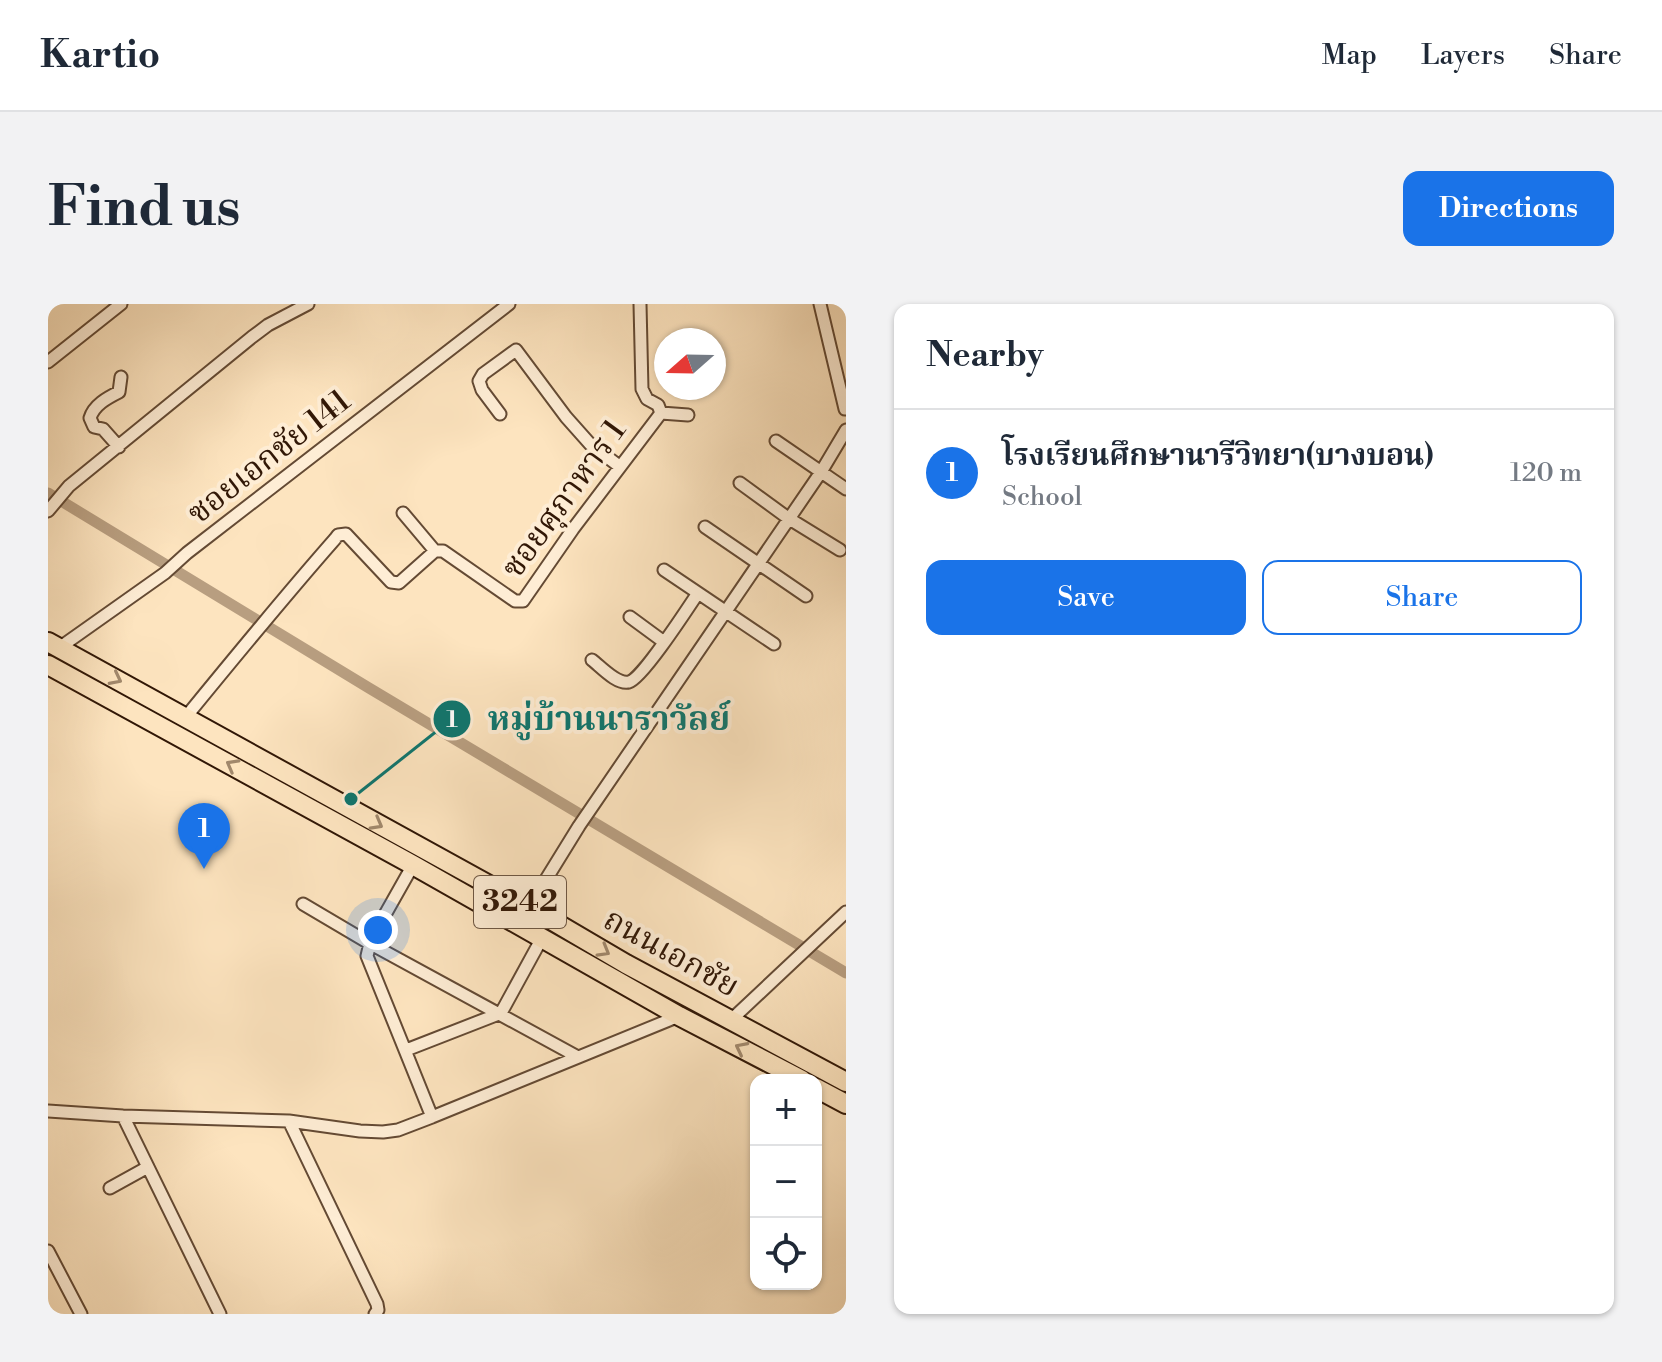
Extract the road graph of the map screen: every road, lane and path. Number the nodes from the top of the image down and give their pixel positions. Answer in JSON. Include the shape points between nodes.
{"nodes":[{"id":1,"x":121,"y":304,"type":"edge"},
{"id":2,"x":308,"y":304,"type":"edge"},
{"id":3,"x":509,"y":304,"type":"edge"},
{"id":4,"x":640,"y":304,"type":"edge"},
{"id":5,"x":820,"y":304,"type":"edge"},
{"id":6,"x":48,"y":362,"type":"edge"},
{"id":7,"x":121,"y":377,"type":"dead end"},
{"id":8,"x":846,"y":411,"type":"edge"},
{"id":9,"x":661,"y":413,"type":"junction"},
{"id":10,"x":500,"y":414,"type":"dead end"},
{"id":11,"x":688,"y":415,"type":"dead end"},
{"id":12,"x":846,"y":430,"type":"edge"},
{"id":13,"x":776,"y":441,"type":"dead end"},
{"id":14,"x":119,"y":447,"type":"junction"},
{"id":15,"x":619,"y":466,"type":"junction"},
{"id":16,"x":821,"y":472,"type":"junction"},
{"id":17,"x":740,"y":483,"type":"dead end"},
{"id":18,"x":846,"y":489,"type":"edge"},
{"id":19,"x":50,"y":507,"type":"edge"},
{"id":20,"x":403,"y":513,"type":"dead end"},
{"id":21,"x":788,"y":518,"type":"junction"},
{"id":22,"x":705,"y":527,"type":"dead end"},
{"id":23,"x":840,"y":550,"type":"dead end"},
{"id":24,"x":435,"y":551,"type":"junction"},
{"id":25,"x":758,"y":564,"type":"junction"},
{"id":26,"x":664,"y":570,"type":"dead end"},
{"id":27,"x":698,"y":593,"type":"junction"},
{"id":28,"x":806,"y":596,"type":"dead end"},
{"id":29,"x":726,"y":610,"type":"junction"},
{"id":30,"x":630,"y":617,"type":"dead end"},
{"id":31,"x":664,"y":642,"type":"junction"},
{"id":32,"x":774,"y":644,"type":"dead end"},
{"id":33,"x":54,"y":645,"type":"edge"},
{"id":34,"x":592,"y":660,"type":"dead end"},
{"id":35,"x":48,"y":665,"type":"edge"},
{"id":36,"x":185,"y":718,"type":"junction"},
{"id":37,"x":413,"y":865,"type":"junction"},
{"id":38,"x":303,"y":904,"type":"dead end"},
{"id":39,"x":529,"y":907,"type":"junction"},
{"id":40,"x":846,"y":912,"type":"edge"},
{"id":41,"x":542,"y":938,"type":"junction"},
{"id":42,"x":370,"y":943,"type":"junction"},
{"id":43,"x":697,"y":1001,"type":"junction"},
{"id":44,"x":501,"y":1013,"type":"junction"},
{"id":45,"x":679,"y":1016,"type":"junction"},
{"id":46,"x":731,"y":1020,"type":"junction"},
{"id":47,"x":406,"y":1050,"type":"junction"},
{"id":48,"x":578,"y":1057,"type":"junction"},
{"id":49,"x":790,"y":1074,"type":"edge"},
{"id":50,"x":846,"y":1082,"type":"edge"},
{"id":51,"x":822,"y":1091,"type":"edge"},
{"id":52,"x":846,"y":1104,"type":"edge"},
{"id":53,"x":48,"y":1111,"type":"edge"},
{"id":54,"x":123,"y":1116,"type":"junction"},
{"id":55,"x":432,"y":1117,"type":"junction"},
{"id":56,"x":289,"y":1121,"type":"junction"},
{"id":57,"x":148,"y":1167,"type":"junction"},
{"id":58,"x":110,"y":1188,"type":"dead end"},
{"id":59,"x":48,"y":1251,"type":"edge"},
{"id":60,"x":81,"y":1314,"type":"edge"},
{"id":61,"x":220,"y":1314,"type":"edge"},
{"id":62,"x":375,"y":1314,"type":"edge"}],
"edges":[{"from":1,"to":6,"type":"street"},
{"from":2,"to":14,"type":"street","via":[[252,337]]},
{"from":3,"to":33,"type":"street","name":"ซอยเอกชัย 141","via":[[165,573]]},
{"from":4,"to":9,"type":"street","name":"ซอยศุภาหาร 1","via":[[642,389]]},
{"from":5,"to":8,"type":"street"},
{"from":7,"to":14,"type":"street","via":[[119,392],[90,418]]},
{"from":9,"to":11,"type":"street"},
{"from":9,"to":15,"type":"street","name":"ซอยศุภาหาร 1"},
{"from":10,"to":15,"type":"street","via":[[479,381],[516,350],[566,417]]},
{"from":12,"to":16,"type":"street"},
{"from":13,"to":16,"type":"street"},
{"from":14,"to":19,"type":"street"},
{"from":15,"to":24,"type":"street","name":"ซอยศุภาหาร 1","via":[[523,601]]},
{"from":16,"to":18,"type":"street"},
{"from":16,"to":21,"type":"street"},
{"from":17,"to":21,"type":"street"},
{"from":20,"to":24,"type":"street"},
{"from":21,"to":23,"type":"street"},
{"from":21,"to":25,"type":"street"},
{"from":22,"to":25,"type":"street"},
{"from":24,"to":36,"type":"street","via":[[395,584],[342,534]]},
{"from":25,"to":28,"type":"street"},
{"from":25,"to":29,"type":"street"},
{"from":26,"to":27,"type":"street"},
{"from":27,"to":29,"type":"street"},
{"from":27,"to":31,"type":"street"},
{"from":29,"to":32,"type":"street"},
{"from":29,"to":39,"type":"street"},
{"from":30,"to":31,"type":"street"},
{"from":31,"to":34,"type":"street","via":[[627,683]]},
{"from":33,"to":36,"type":"main road","name":"ถนนเอกชัย","number":"3242","one_way":true},
{"from":37,"to":35,"type":"main road","name":"ถนนเอกชัย","number":"3242","one_way":true},
{"from":36,"to":39,"type":"main road","name":"ถนนเอกชัย","number":"3242","one_way":true},
{"from":37,"to":41,"type":"main road","name":"ถนนเอกชัย","number":"3242"},
{"from":37,"to":42,"type":"street"},
{"from":38,"to":42,"type":"street"},
{"from":39,"to":43,"type":"main road","name":"ถนนเอกชัย","number":"3242","one_way":true},
{"from":40,"to":46,"type":"street"},
{"from":41,"to":44,"type":"street"},
{"from":41,"to":45,"type":"main road","name":"ถนนเอกชัย","number":"3242"},
{"from":42,"to":44,"type":"street"},
{"from":42,"to":47,"type":"street","via":[[367,956]]},
{"from":43,"to":45,"type":"main road"},
{"from":43,"to":46,"type":"main road","name":"ถนนเอกชัย","number":"3242"},
{"from":44,"to":47,"type":"street"},
{"from":44,"to":48,"type":"street"},
{"from":45,"to":48,"type":"street"},
{"from":49,"to":45,"type":"main road","name":"ถนนเอกชัย","number":"3242","one_way":true},
{"from":46,"to":50,"type":"main road","name":"ถนนเอกชัย","number":"3242"},
{"from":47,"to":55,"type":"street"},
{"from":48,"to":55,"type":"street"},
{"from":51,"to":52,"type":"main road"},
{"from":53,"to":54,"type":"street"},
{"from":54,"to":56,"type":"street"},
{"from":54,"to":57,"type":"street"},
{"from":55,"to":56,"type":"street","via":[[383,1132]]},
{"from":56,"to":62,"type":"street","via":[[377,1304]]},
{"from":57,"to":58,"type":"street"},
{"from":57,"to":61,"type":"street"},
{"from":59,"to":60,"type":"street"}]}
